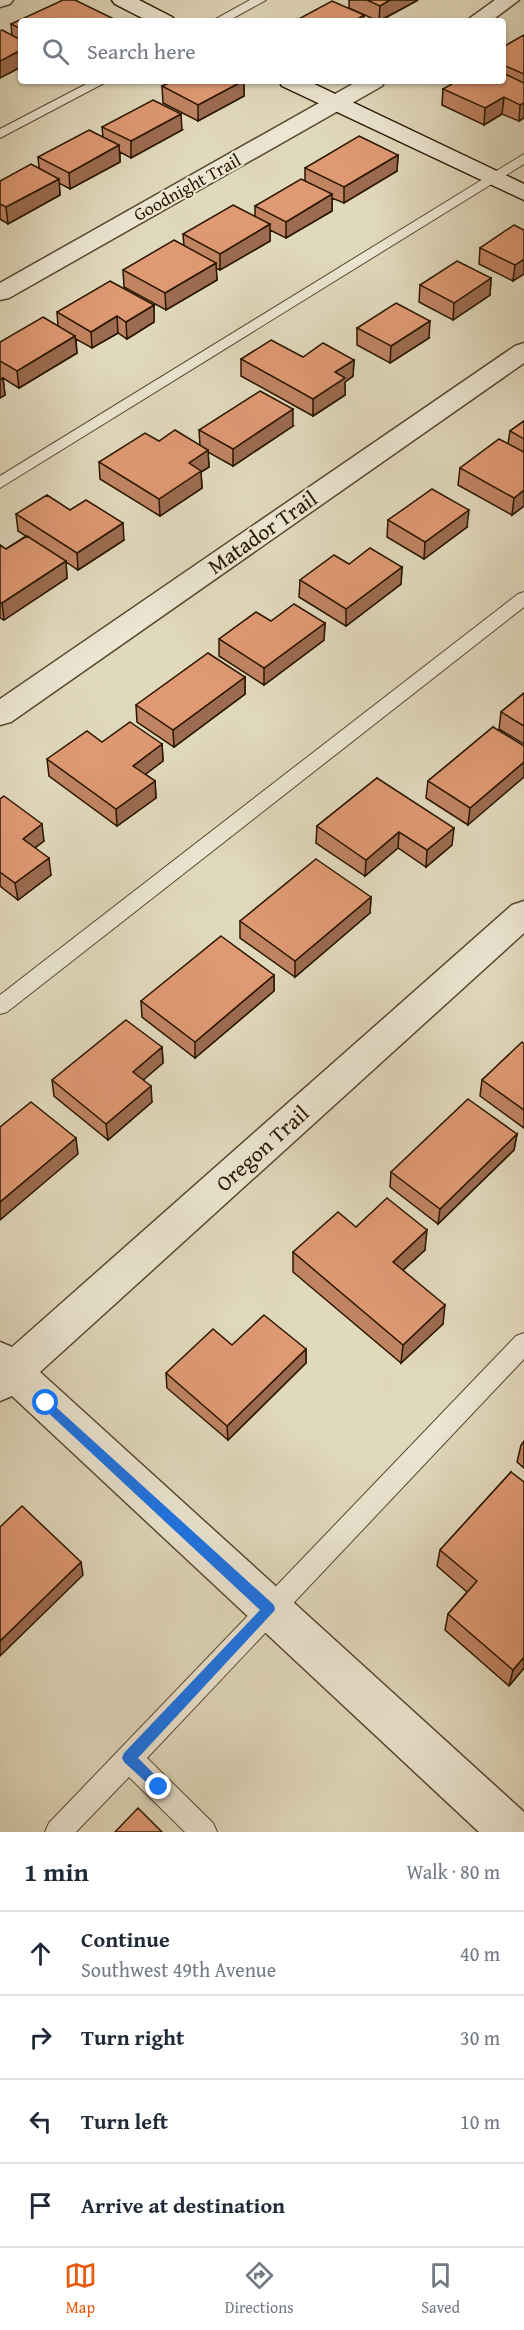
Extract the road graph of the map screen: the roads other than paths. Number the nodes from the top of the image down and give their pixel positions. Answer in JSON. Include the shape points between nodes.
{"nodes":[{"id":1,"x":122,"y":0,"type":"edge"},
{"id":2,"x":260,"y":0,"type":"edge"},
{"id":3,"x":509,"y":0,"type":"edge"},
{"id":4,"x":159,"y":18,"type":"edge"},
{"id":5,"x":224,"y":18,"type":"edge"},
{"id":6,"x":482,"y":18,"type":"edge"},
{"id":7,"x":96,"y":84,"type":"edge"},
{"id":8,"x":296,"y":84,"type":"edge"},
{"id":9,"x":369,"y":84,"type":"edge"},
{"id":10,"x":336,"y":103,"type":"junction"},
{"id":11,"x":0,"y":134,"type":"edge"},
{"id":12,"x":524,"y":158,"type":"edge"},
{"id":13,"x":494,"y":178,"type":"junction"},
{"id":14,"x":524,"y":193,"type":"edge"},
{"id":15,"x":0,"y":293,"type":"edge"},
{"id":16,"x":524,"y":351,"type":"edge"},
{"id":17,"x":0,"y":483,"type":"edge"},
{"id":18,"x":524,"y":598,"type":"edge"},
{"id":19,"x":0,"y":714,"type":"edge"},
{"id":20,"x":524,"y":914,"type":"edge"},
{"id":21,"x":0,"y":1006,"type":"edge"},
{"id":22,"x":524,"y":1343,"type":"edge"},
{"id":23,"x":4,"y":1372,"type":"edge"},
{"id":24,"x":269,"y":1610,"type":"junction"},
{"id":25,"x":128,"y":1758,"type":"junction"},
{"id":26,"x":58,"y":1832,"type":"edge"},
{"id":27,"x":204,"y":1832,"type":"edge"},
{"id":28,"x":512,"y":1832,"type":"edge"}],
"edges":[{"from":1,"to":4,"type":"street"},
{"from":2,"to":5,"type":"lane"},
{"from":3,"to":6,"type":"street"},
{"from":7,"to":11,"type":"lane"},
{"from":8,"to":10,"type":"street"},
{"from":9,"to":10,"type":"street","name":"Goodnight Trail"},
{"from":10,"to":13,"type":"street"},
{"from":10,"to":15,"type":"street","name":"Goodnight Trail"},
{"from":12,"to":13,"type":"lane"},
{"from":13,"to":14,"type":"street"},
{"from":13,"to":17,"type":"lane"},
{"from":16,"to":19,"type":"street","name":"Matador Trail"},
{"from":18,"to":21,"type":"lane"},
{"from":20,"to":23,"type":"street","name":"Oregon Trail"},
{"from":22,"to":24,"type":"lane"},
{"from":23,"to":24,"type":"street"},
{"from":24,"to":25,"type":"lane"},
{"from":24,"to":28,"type":"street"},
{"from":25,"to":26,"type":"lane"},
{"from":25,"to":27,"type":"lane"}]}
